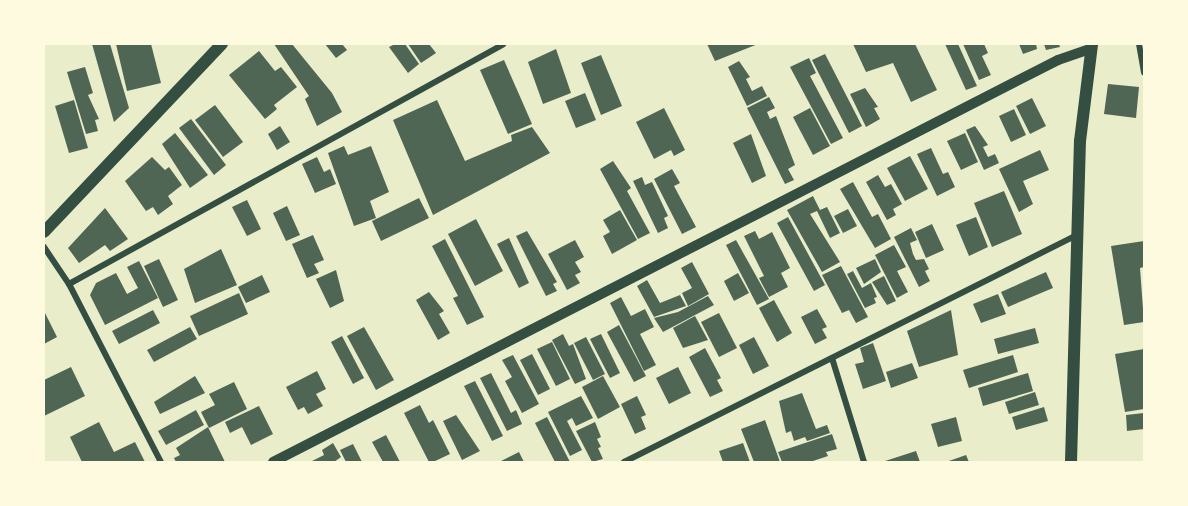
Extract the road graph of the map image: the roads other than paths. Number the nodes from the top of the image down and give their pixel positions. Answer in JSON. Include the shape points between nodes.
{"nodes":[{"id":1,"x":222,"y":44,"type":"edge"},
{"id":2,"x":503,"y":44,"type":"edge"},
{"id":3,"x":1139,"y":44,"type":"edge"},
{"id":4,"x":1092,"y":46,"type":"edge"},
{"id":5,"x":1144,"y":73,"type":"edge"},
{"id":6,"x":44,"y":232,"type":"edge"},
{"id":7,"x":1077,"y":235,"type":"junction"},
{"id":8,"x":44,"y":247,"type":"edge"},
{"id":9,"x":69,"y":284,"type":"junction"},
{"id":10,"x":832,"y":358,"type":"junction"},
{"id":11,"x":631,"y":461,"type":"edge"},
{"id":12,"x":160,"y":462,"type":"edge"},
{"id":13,"x":273,"y":462,"type":"edge"},
{"id":14,"x":624,"y":462,"type":"edge"},
{"id":15,"x":864,"y":462,"type":"edge"},
{"id":16,"x":1071,"y":462,"type":"edge"}],
"edges":[{"from":1,"to":6,"type":"main road"},
{"from":2,"to":9,"type":"street"},
{"from":3,"to":5,"type":"street"},
{"from":4,"to":7,"type":"main road","via":[[1081,132]]},
{"from":4,"to":13,"type":"street"},
{"from":7,"to":10,"type":"street"},
{"from":7,"to":16,"type":"main road"},
{"from":8,"to":9,"type":"street"},
{"from":9,"to":12,"type":"street"},
{"from":10,"to":11,"type":"street"},
{"from":10,"to":15,"type":"street"},
{"from":11,"to":14,"type":"street"}]}
